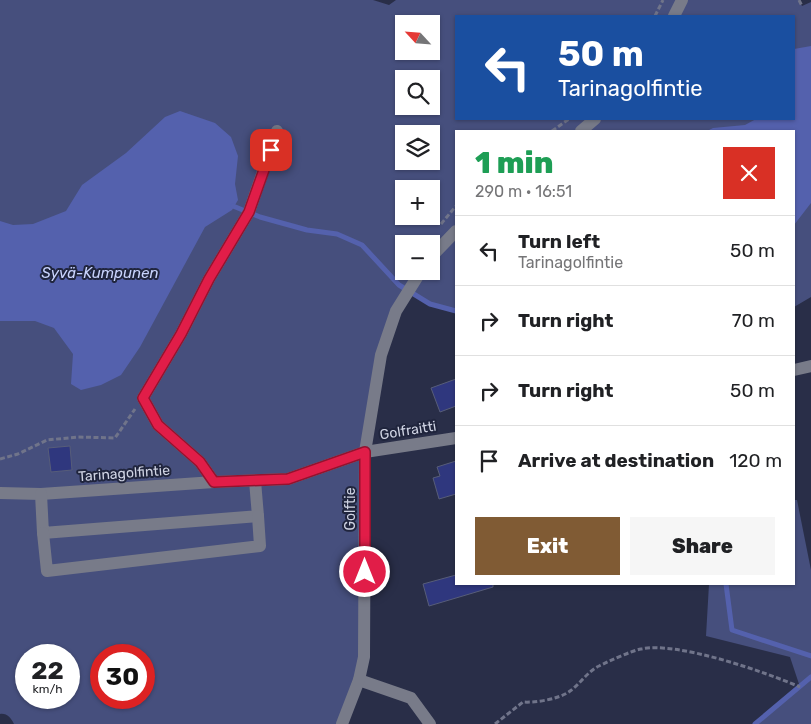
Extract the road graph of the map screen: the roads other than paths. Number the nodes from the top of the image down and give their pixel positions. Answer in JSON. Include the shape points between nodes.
{"nodes":[{"id":1,"x":682,"y":0,"type":"edge"},
{"id":2,"x":674,"y":15,"type":"edge"},
{"id":3,"x":594,"y":120,"type":"edge"},
{"id":4,"x":582,"y":130,"type":"edge"},
{"id":5,"x":277,"y":131,"type":"dead end"},
{"id":6,"x":455,"y":232,"type":"edge"},
{"id":7,"x":440,"y":248,"type":"edge"},
{"id":8,"x":415,"y":280,"type":"edge"},
{"id":9,"x":811,"y":366,"type":"edge"},
{"id":10,"x":795,"y":370,"type":"edge"},
{"id":11,"x":455,"y":438,"type":"edge"},
{"id":12,"x":365,"y":452,"type":"junction"},
{"id":13,"x":255,"y":481,"type":"junction"},
{"id":14,"x":214,"y":482,"type":"junction"},
{"id":15,"x":0,"y":493,"type":"edge"},
{"id":16,"x":41,"y":494,"type":"junction"},
{"id":17,"x":258,"y":516,"type":"junction"},
{"id":18,"x":43,"y":533,"type":"junction"},
{"id":19,"x":359,"y":680,"type":"junction"},
{"id":20,"x":342,"y":724,"type":"edge"},
{"id":21,"x":430,"y":724,"type":"edge"}],
"edges":[{"from":1,"to":2,"type":"street"},
{"from":3,"to":4,"type":"street"},
{"from":5,"to":14,"type":"street","via":[[249,212],[143,398],[158,425],[200,462]]},
{"from":6,"to":7,"type":"street"},
{"from":8,"to":12,"type":"street","name":"Golftie","via":[[396,311],[381,355]]},
{"from":9,"to":10,"type":"street"},
{"from":11,"to":12,"type":"street","name":"Golfraitti"},
{"from":12,"to":13,"type":"street","name":"Tarinagolfintie","via":[[288,479]]},
{"from":12,"to":19,"type":"street","name":"Golftie","via":[[364,657]]},
{"from":13,"to":14,"type":"street","name":"Tarinagolfintie"},
{"from":13,"to":17,"type":"street"},
{"from":14,"to":16,"type":"street","name":"Tarinagolfintie"},
{"from":15,"to":16,"type":"street","name":"Tarinagolfintie"},
{"from":16,"to":18,"type":"street"},
{"from":17,"to":18,"type":"street"},
{"from":17,"to":18,"type":"street","via":[[260,546],[47,571]]},
{"from":19,"to":20,"type":"street","name":"Golftie"},
{"from":19,"to":21,"type":"street","via":[[412,698]]}]}
